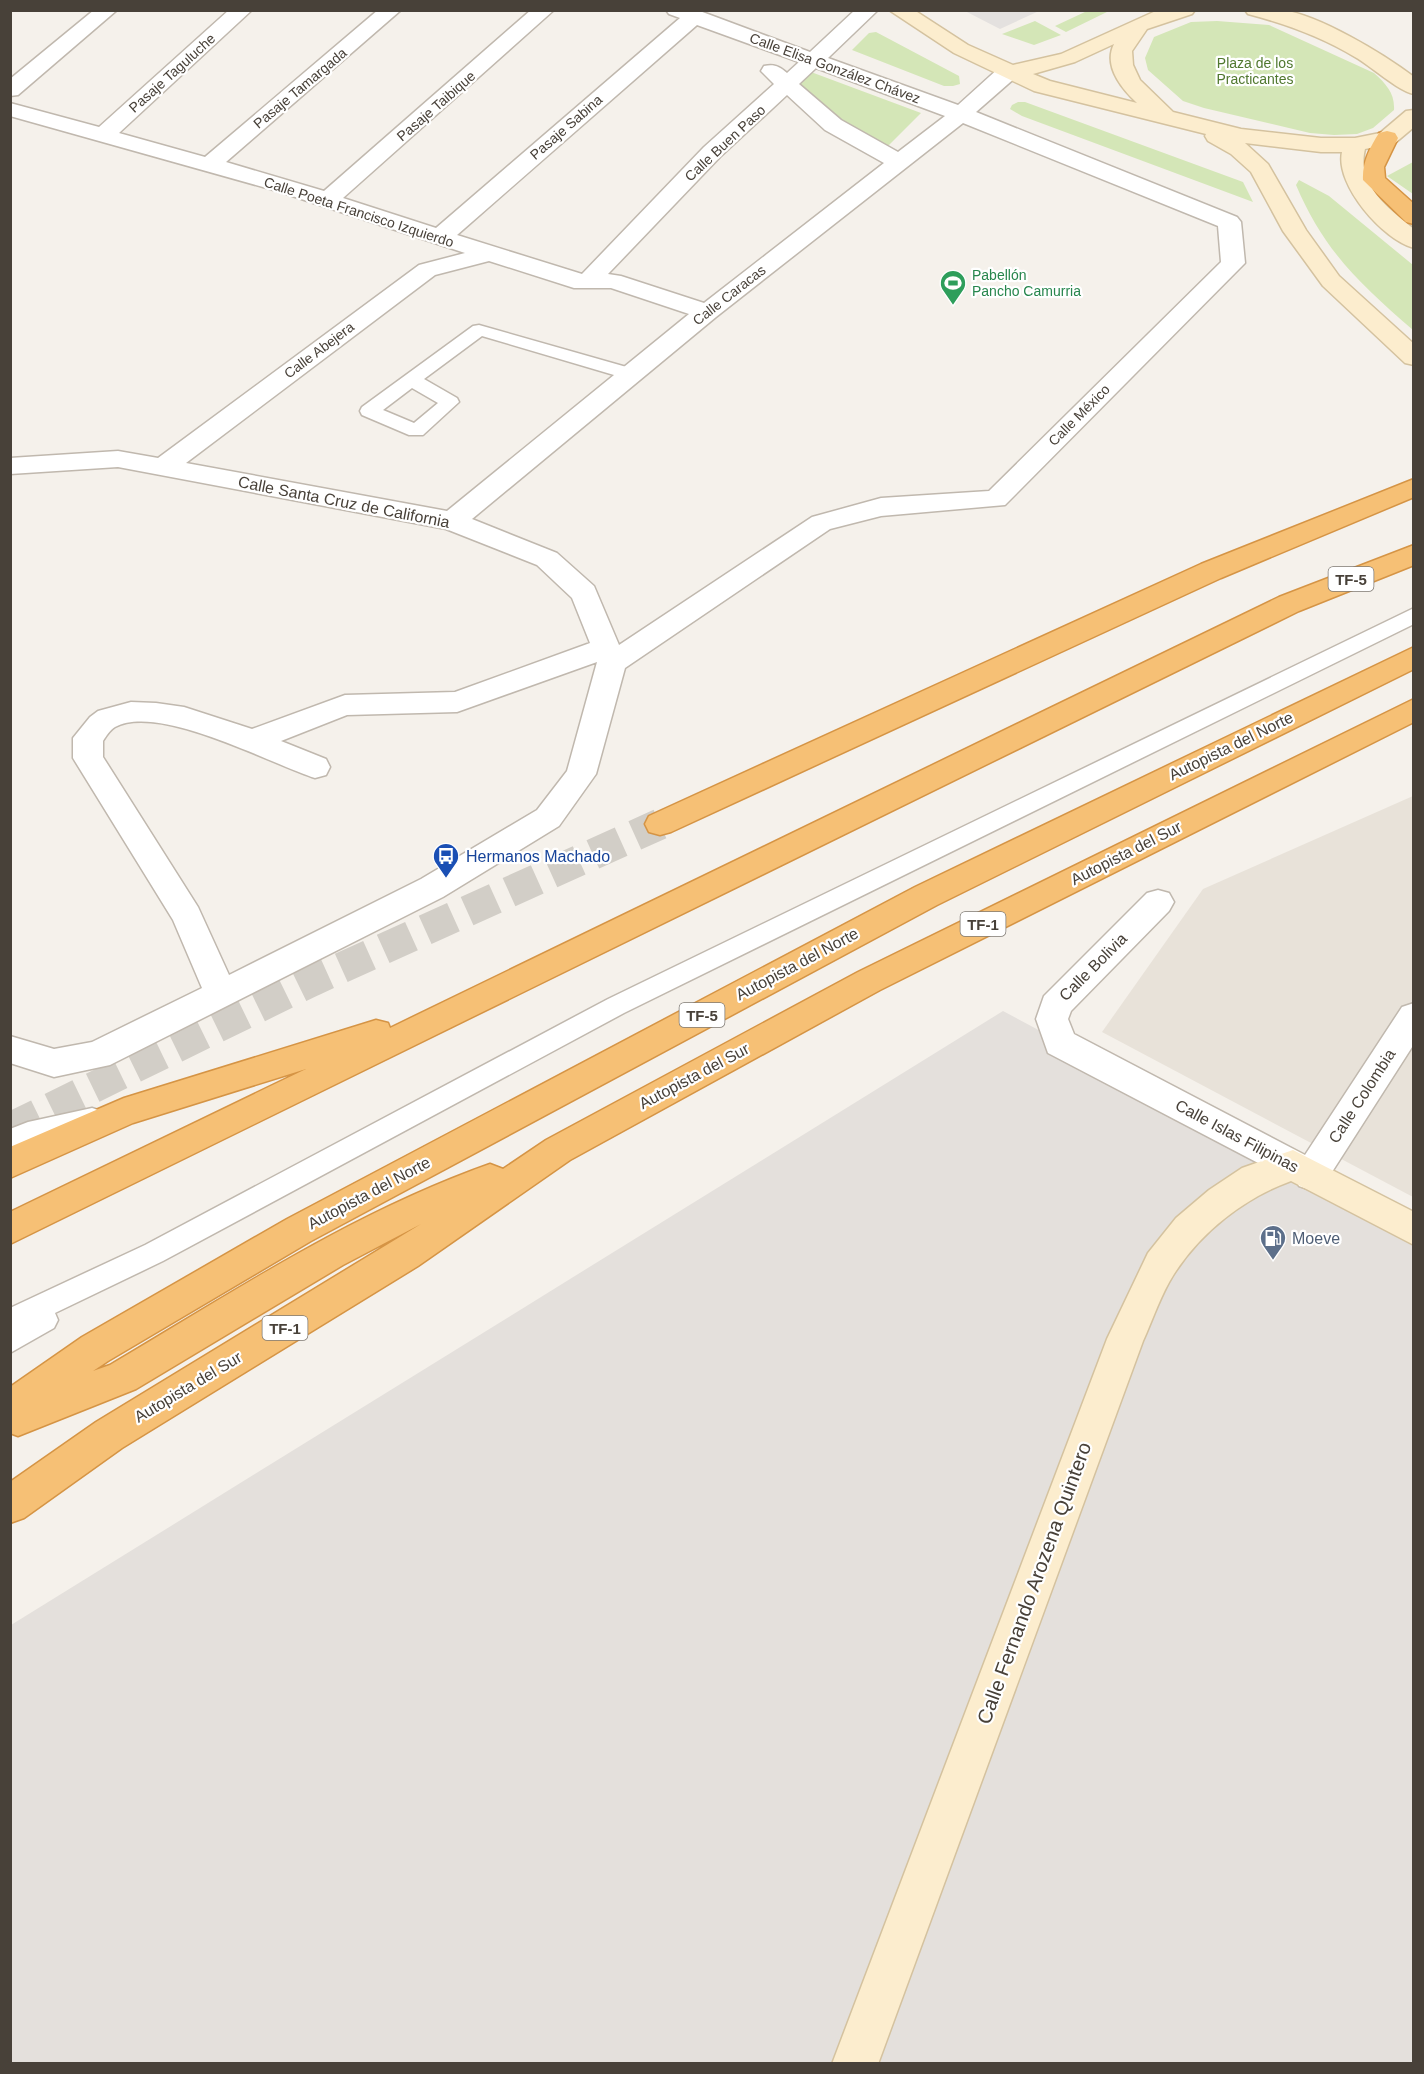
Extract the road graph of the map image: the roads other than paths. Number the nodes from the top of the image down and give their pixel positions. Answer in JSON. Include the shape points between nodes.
{"nodes":[{"id":1,"x":107,"y":10,"type":"edge"},
{"id":2,"x":242,"y":10,"type":"edge"},
{"id":3,"x":391,"y":10,"type":"edge"},
{"id":4,"x":544,"y":10,"type":"edge"},
{"id":5,"x":868,"y":10,"type":"edge"},
{"id":6,"x":899,"y":10,"type":"edge"},
{"id":7,"x":1185,"y":10,"type":"edge"},
{"id":8,"x":1255,"y":10,"type":"edge"},
{"id":9,"x":1286,"y":15,"type":"edge"},
{"id":10,"x":693,"y":16,"type":"edge"},
{"id":11,"x":1138,"y":27,"type":"junction"},
{"id":12,"x":813,"y":60,"type":"junction"},
{"id":13,"x":1008,"y":72,"type":"junction"},
{"id":14,"x":1404,"y":74,"type":"edge"},
{"id":15,"x":789,"y":83,"type":"junction"},
{"id":16,"x":1413,"y":88,"type":"edge"},
{"id":17,"x":10,"y":90,"type":"edge"},
{"id":18,"x":10,"y":109,"type":"edge"},
{"id":19,"x":961,"y":114,"type":"junction"},
{"id":20,"x":1413,"y":116,"type":"edge"},
{"id":21,"x":1169,"y":118,"type":"junction"},
{"id":22,"x":1201,"y":127,"type":"junction"},
{"id":23,"x":103,"y":135,"type":"junction"},
{"id":24,"x":1387,"y":138,"type":"junction"},
{"id":25,"x":1354,"y":145,"type":"junction"},
{"id":26,"x":898,"y":162,"type":"junction"},
{"id":27,"x":209,"y":165,"type":"junction"},
{"id":28,"x":327,"y":200,"type":"junction"},
{"id":29,"x":1413,"y":217,"type":"edge"},
{"id":30,"x":439,"y":238,"type":"junction"},
{"id":31,"x":1413,"y":241,"type":"edge"},
{"id":32,"x":487,"y":254,"type":"junction"},
{"id":33,"x":588,"y":281,"type":"junction"},
{"id":34,"x":707,"y":312,"type":"junction"},
{"id":35,"x":1413,"y":358,"type":"edge"},
{"id":36,"x":631,"y":374,"type":"junction"},
{"id":37,"x":411,"y":380,"type":"dead end"},
{"id":38,"x":10,"y":466,"type":"edge"},
{"id":39,"x":162,"y":468,"type":"junction"},
{"id":40,"x":1413,"y":487,"type":"edge"},
{"id":41,"x":452,"y":521,"type":"junction"},
{"id":42,"x":1413,"y":554,"type":"edge"},
{"id":43,"x":1413,"y":615,"type":"edge"},
{"id":44,"x":609,"y":656,"type":"junction"},
{"id":45,"x":1413,"y":657,"type":"edge"},
{"id":46,"x":1413,"y":709,"type":"edge"},
{"id":47,"x":250,"y":741,"type":"junction"},
{"id":48,"x":315,"y":767,"type":"dead end"},
{"id":49,"x":660,"y":824,"type":"tunnel mouth"},
{"id":50,"x":1158,"y":902,"type":"dead end"},
{"id":51,"x":221,"y":993,"type":"junction"},
{"id":52,"x":481,"y":1001,"type":"junction"},
{"id":53,"x":1413,"y":1016,"type":"edge"},
{"id":54,"x":1060,"y":1043,"type":"joint"},
{"id":55,"x":10,"y":1049,"type":"edge"},
{"id":56,"x":124,"y":1112,"type":"junction"},
{"id":57,"x":10,"y":1140,"type":"edge"},
{"id":58,"x":558,"y":1150,"type":"junction"},
{"id":59,"x":10,"y":1163,"type":"edge"},
{"id":60,"x":1302,"y":1170,"type":"junction"},
{"id":61,"x":10,"y":1229,"type":"edge"},
{"id":62,"x":1413,"y":1230,"type":"edge"},
{"id":63,"x":154,"y":1253,"type":"junction"},
{"id":64,"x":10,"y":1321,"type":"edge"},
{"id":65,"x":10,"y":1341,"type":"edge"},
{"id":66,"x":10,"y":1409,"type":"edge"},
{"id":67,"x":10,"y":1421,"type":"edge"},
{"id":68,"x":10,"y":1505,"type":"edge"},
{"id":69,"x":855,"y":2064,"type":"edge"}],
"edges":[{"from":1,"to":17,"type":"street"},
{"from":2,"to":23,"type":"street","name":"Pasaje Taguluche"},
{"from":3,"to":27,"type":"street","name":"Pasaje Tamargada"},
{"from":4,"to":28,"type":"street","name":"Pasaje Taibique"},
{"from":5,"to":12,"type":"street","name":"Calle Buen Paso"},
{"from":6,"to":13,"type":"main road","via":[[961,49]]},
{"from":7,"to":11,"type":"main road"},
{"from":8,"to":9,"type":"main road"},
{"from":9,"to":14,"type":"main road"},
{"from":10,"to":12,"type":"street","name":"Calle Elisa González Chávez"},
{"from":10,"to":15,"type":"street","name":"Calle Elisa González Chávez"},
{"from":10,"to":30,"type":"street","name":"Pasaje Sabina"},
{"from":11,"to":13,"type":"main road","via":[[1065,59]]},
{"from":11,"to":21,"type":"main road","via":[[1121,55],[1126,72],[1141,96]]},
{"from":12,"to":15,"type":"street","name":"Calle Buen Paso"},
{"from":12,"to":19,"type":"street","name":"Calle Elisa González Chávez"},
{"from":13,"to":19,"type":"street","name":"Calle Caracas"},
{"from":13,"to":21,"type":"main road","via":[[1042,86]]},
{"from":14,"to":16,"type":"main road"},
{"from":15,"to":26,"type":"street","name":"Calle Elisa González Chávez","via":[[833,125]]},
{"from":15,"to":33,"type":"street","name":"Calle Buen Paso","via":[[712,152]]},
{"from":18,"to":23,"type":"street","name":"Calle Poeta Francisco Izquierdo"},
{"from":19,"to":26,"type":"street","name":"Calle Caracas"},
{"from":19,"to":44,"type":"street","name":"Calle México","via":[[1229,222],[1233,263],[996,499],[881,507],[821,523]]},
{"from":20,"to":24,"type":"main road"},
{"from":21,"to":22,"type":"main road"},
{"from":22,"to":25,"type":"main road","via":[[1278,141]]},
{"from":22,"to":35,"type":"main road","via":[[1239,149],[1260,169],[1295,231],[1331,281]]},
{"from":23,"to":27,"type":"street","name":"Calle Poeta Francisco Izquierdo"},
{"from":24,"to":25,"type":"main road"},
{"from":24,"to":29,"type":"highway","via":[[1373,167],[1374,180]]},
{"from":25,"to":31,"type":"main road","via":[[1351,165],[1366,198]]},
{"from":26,"to":34,"type":"street","name":"Calle Caracas"},
{"from":27,"to":28,"type":"street","name":"Calle Poeta Francisco Izquierdo"},
{"from":28,"to":30,"type":"street","name":"Calle Poeta Francisco Izquierdo"},
{"from":30,"to":32,"type":"street","name":"Calle Poeta Francisco Izquierdo"},
{"from":32,"to":33,"type":"street","name":"Calle Poeta Francisco Izquierdo","via":[[574,281]]},
{"from":32,"to":39,"type":"street","name":"Calle Abejera","via":[[426,270]]},
{"from":33,"to":34,"type":"street","name":"Calle Poeta Francisco Izquierdo","via":[[613,281]]},
{"from":34,"to":36,"type":"street","name":"Calle Caracas"},
{"from":36,"to":37,"type":"lane","via":[[479,330]]},
{"from":36,"to":41,"type":"street","name":"Calle Caracas"},
{"from":38,"to":39,"type":"street","name":"Calle Santa Cruz de California","via":[[118,459]]},
{"from":39,"to":41,"type":"street","name":"Calle Santa Cruz de California"},
{"from":40,"to":49,"type":"highway","via":[[1210,571]]},
{"from":41,"to":44,"type":"street","name":"Calle Santa Cruz de California","via":[[547,558],[584,593]]},
{"from":42,"to":52,"type":"highway","number":"TF-5","via":[[1289,604]]},
{"from":43,"to":63,"type":"lane","via":[[616,1006]]},
{"from":44,"to":47,"type":"street","via":[[456,702],[345,705]]},
{"from":44,"to":51,"type":"street","via":[[581,774],[548,818],[432,888]]},
{"from":45,"to":66,"type":"highway","name":"Autopista del Norte","number":"TF-5","via":[[926,896],[299,1230],[95,1349]]},
{"from":46,"to":58,"type":"highway","name":"Autopista del Sur","number":"TF-1","via":[[869,981]]},
{"from":47,"to":48,"type":"street"},
{"from":47,"to":51,"type":"street","via":[[206,723],[149,711],[106,719],[88,738],[88,758],[187,916]]},
{"from":50,"to":54,"type":"street","name":"Calle Bolivia","via":[[1056,1005],[1052,1019]]},
{"from":51,"to":55,"type":"street","via":[[99,1055],[54,1063]]},
{"from":52,"to":56,"type":"highway"},
{"from":52,"to":61,"type":"highway","number":"TF-5"},
{"from":53,"to":60,"type":"street","name":"Calle Colombia"},
{"from":54,"to":60,"type":"street","name":"Calle Islas Filipinas"},
{"from":56,"to":57,"type":"lane"},
{"from":56,"to":59,"type":"highway"},
{"from":58,"to":67,"type":"highway","via":[[391,1221],[123,1377]]},
{"from":58,"to":68,"type":"highway","name":"Autopista del Sur","number":"TF-1","via":[[405,1255],[109,1435]]},
{"from":60,"to":62,"type":"main road","name":"Calle Islas Filipinas"},
{"from":60,"to":69,"type":"main road","name":"Calle Fernando Arozena Quintero","via":[[1254,1179],[1221,1201],[1188,1228],[1161,1264],[1125,1339]]},
{"from":63,"to":64,"type":"lane"},
{"from":63,"to":65,"type":"lane"}]}
